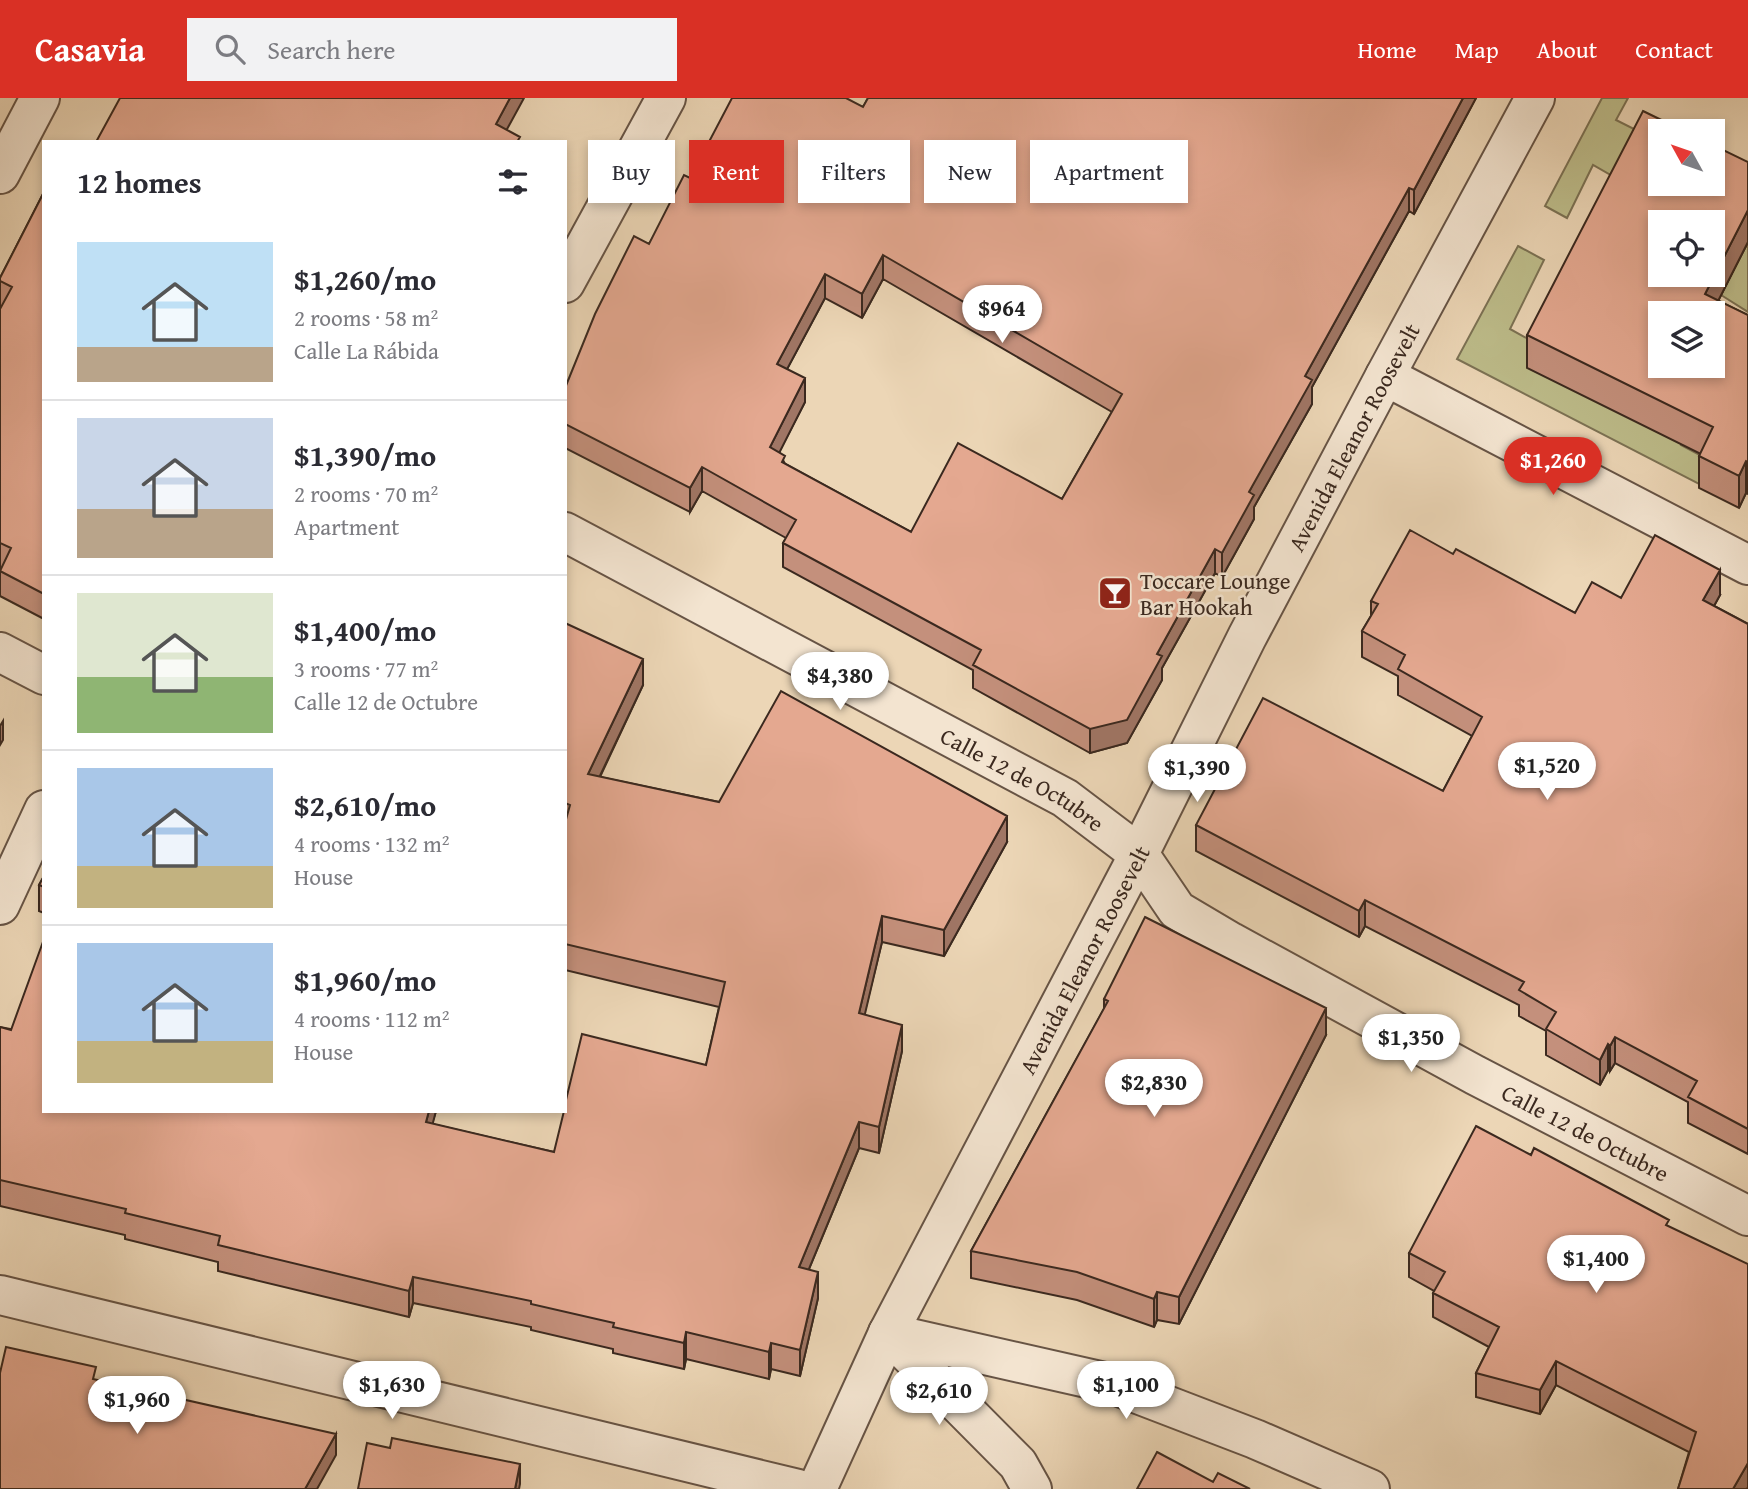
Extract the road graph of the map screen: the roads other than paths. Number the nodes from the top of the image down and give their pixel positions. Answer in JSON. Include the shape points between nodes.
{"nodes":[{"id":1,"x":40,"y":98,"type":"edge"},
{"id":2,"x":666,"y":98,"type":"edge"},
{"id":3,"x":1535,"y":98,"type":"edge"},
{"id":4,"x":0,"y":174,"type":"edge"},
{"id":5,"x":567,"y":279,"type":"edge"},
{"id":6,"x":1385,"y":376,"type":"junction"},
{"id":7,"x":567,"y":532,"type":"edge"},
{"id":8,"x":1748,"y":565,"type":"edge"},
{"id":9,"x":0,"y":652,"type":"edge"},
{"id":10,"x":42,"y":674,"type":"edge"},
{"id":11,"x":42,"y":814,"type":"edge"},
{"id":12,"x":1139,"y":854,"type":"junction"},
{"id":13,"x":0,"y":905,"type":"edge"},
{"id":14,"x":1748,"y":1216,"type":"edge"},
{"id":15,"x":0,"y":1295,"type":"edge"},
{"id":16,"x":888,"y":1334,"type":"junction"},
{"id":17,"x":798,"y":1489,"type":"edge"},
{"id":18,"x":817,"y":1489,"type":"edge"},
{"id":19,"x":1032,"y":1489,"type":"edge"},
{"id":20,"x":1370,"y":1489,"type":"edge"}],
"edges":[{"from":1,"to":4,"type":"street"},
{"from":2,"to":5,"type":"street"},
{"from":3,"to":6,"type":"street","name":"Avenida Eleanor Roosevelt"},
{"from":6,"to":8,"type":"street"},
{"from":6,"to":12,"type":"street","name":"Avenida Eleanor Roosevelt"},
{"from":7,"to":12,"type":"street","name":"Calle 12 de Octubre","via":[[1065,798]]},
{"from":9,"to":10,"type":"street"},
{"from":11,"to":13,"type":"street"},
{"from":12,"to":14,"type":"street","name":"Calle 12 de Octubre","via":[[1177,910],[1475,1075]]},
{"from":12,"to":16,"type":"street","name":"Avenida Eleanor Roosevelt"},
{"from":15,"to":17,"type":"street"},
{"from":16,"to":18,"type":"street","name":"Avenida Eleanor Roosevelt"},
{"from":16,"to":19,"type":"street","via":[[1018,1464]]},
{"from":16,"to":20,"type":"street","via":[[1109,1383]]}]}
